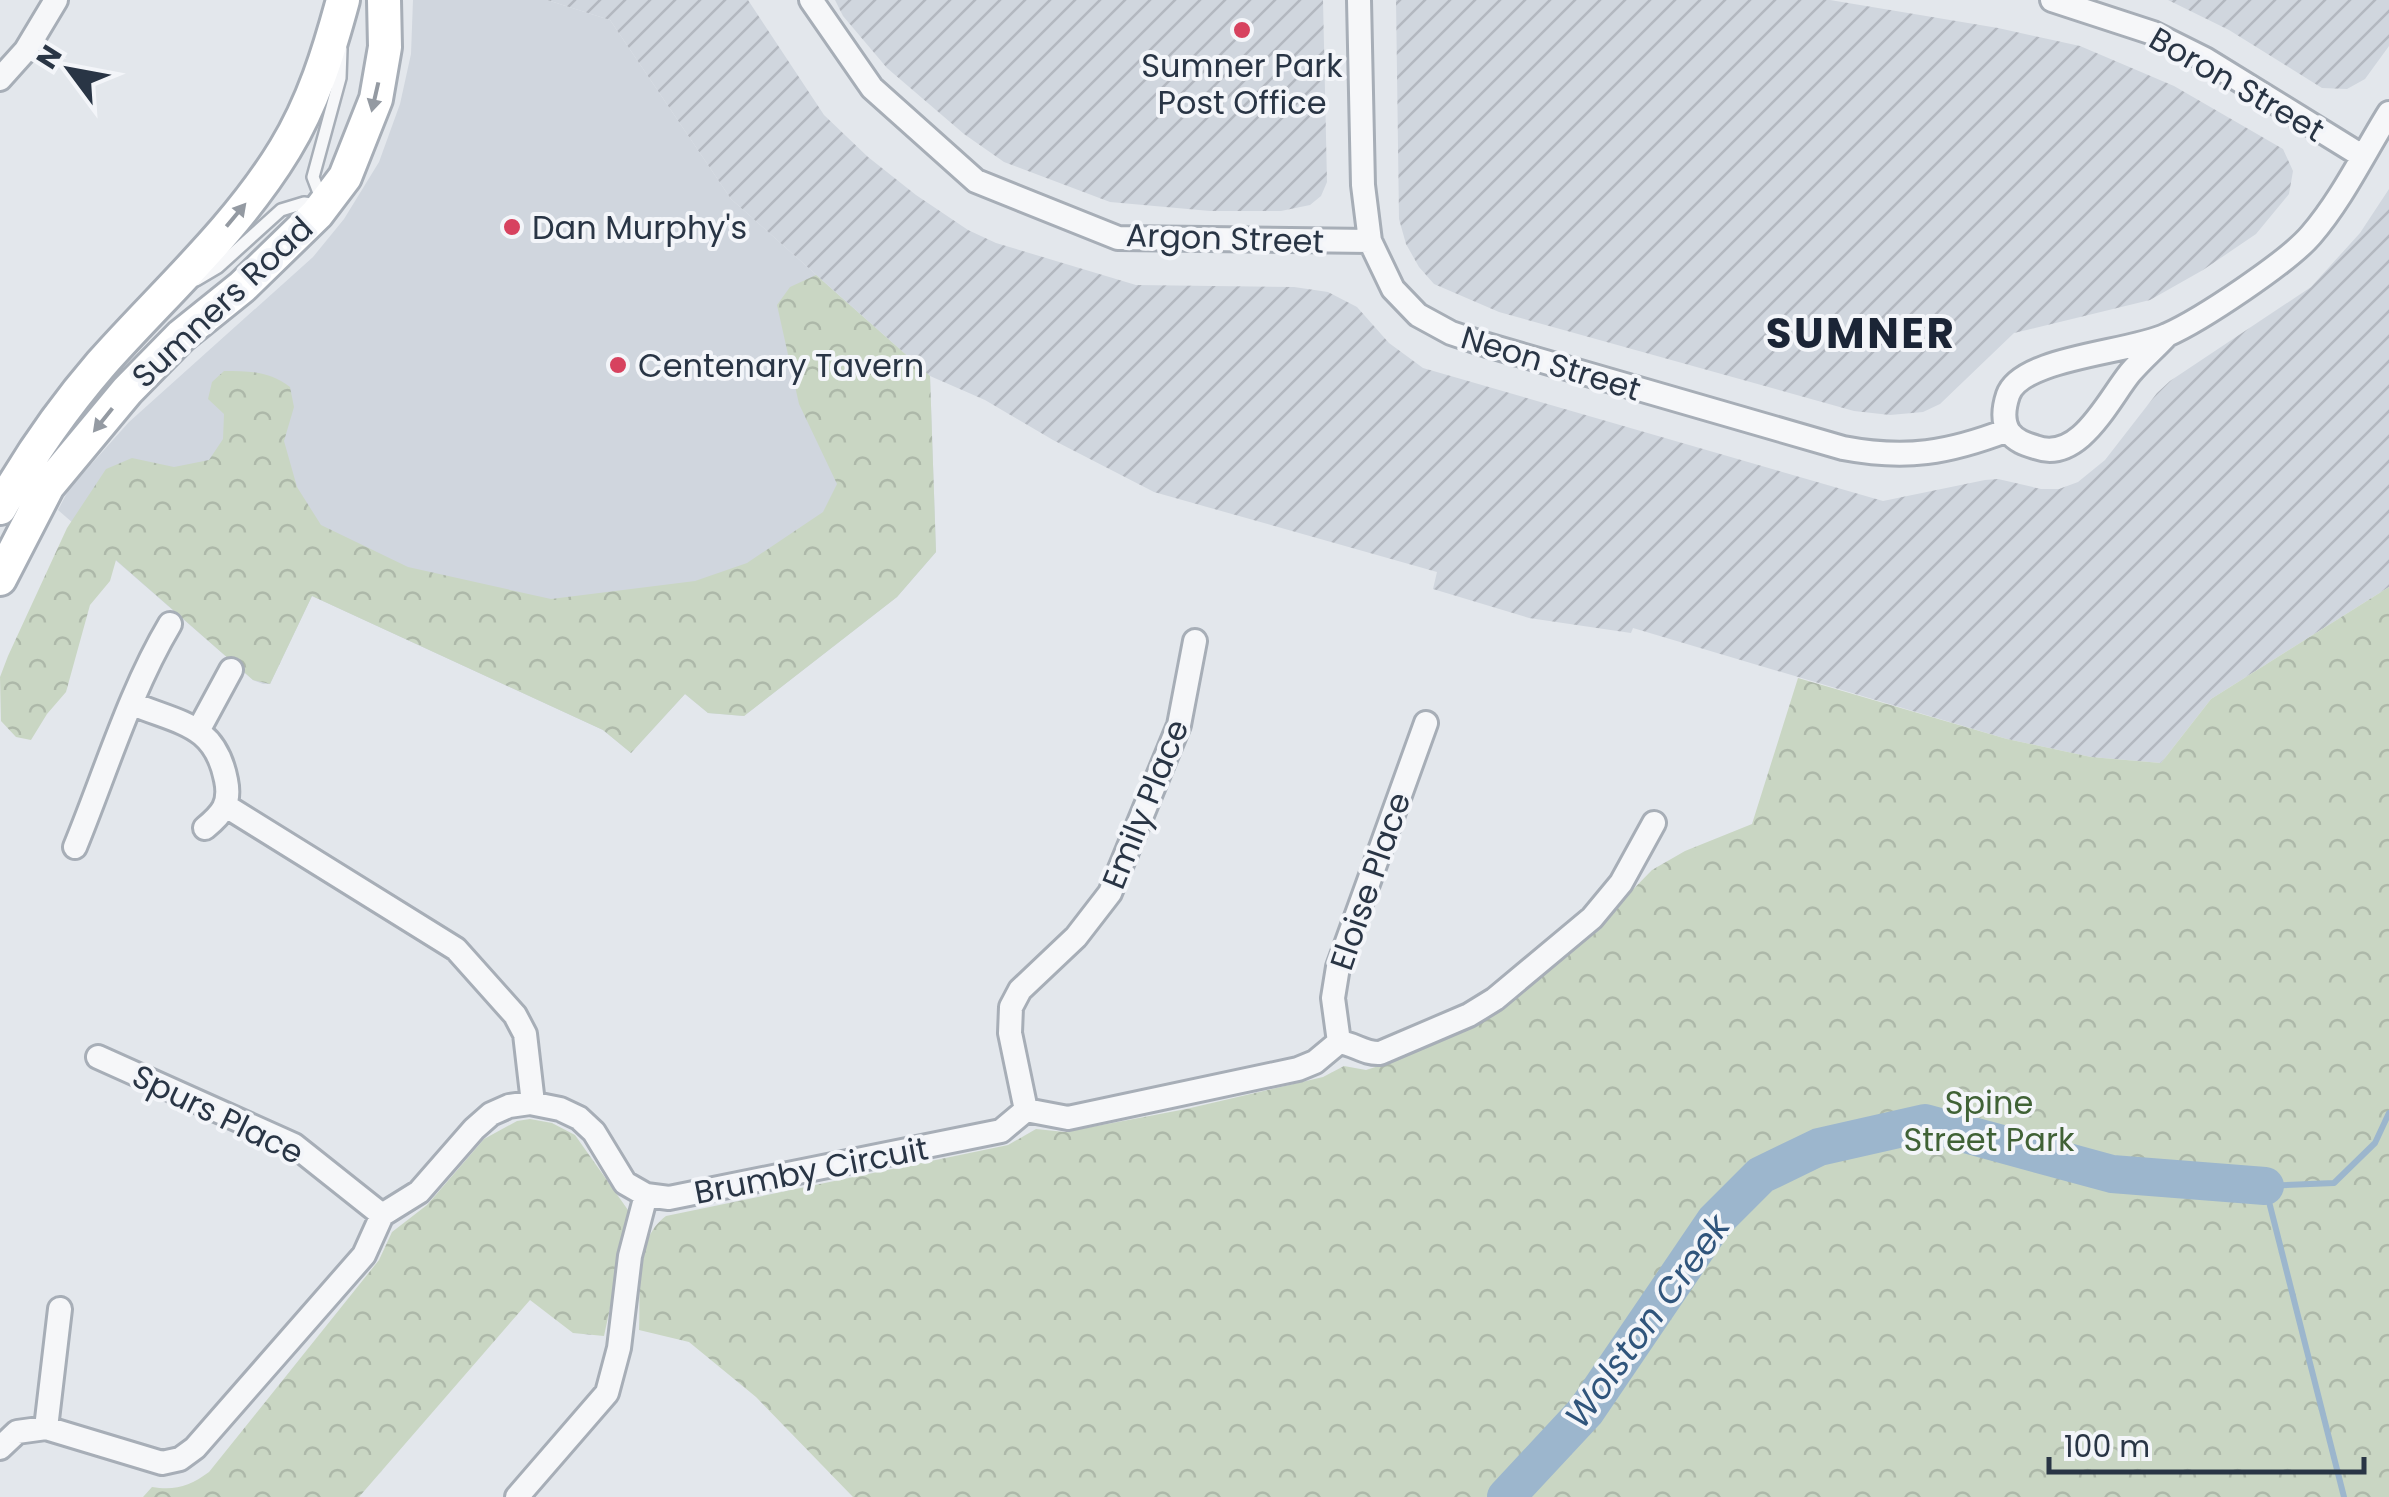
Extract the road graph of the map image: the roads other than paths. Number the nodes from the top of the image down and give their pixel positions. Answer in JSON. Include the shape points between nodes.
{"nodes":[{"id":1,"x":56,"y":0,"type":"edge"},
{"id":2,"x":343,"y":0,"type":"edge"},
{"id":3,"x":384,"y":0,"type":"edge"},
{"id":4,"x":812,"y":0,"type":"edge"},
{"id":5,"x":1360,"y":0,"type":"edge"},
{"id":6,"x":2052,"y":0,"type":"edge"},
{"id":7,"x":0,"y":79,"type":"edge"},
{"id":8,"x":2389,"y":113,"type":"edge"},
{"id":9,"x":2362,"y":156,"type":"junction"},
{"id":10,"x":324,"y":206,"type":"junction"},
{"id":11,"x":1370,"y":241,"type":"junction"},
{"id":12,"x":154,"y":306,"type":"junction"},
{"id":13,"x":2168,"y":336,"type":"junction"},
{"id":14,"x":2008,"y":430,"type":"junction"},
{"id":15,"x":0,"y":508,"type":"edge"},
{"id":16,"x":0,"y":579,"type":"edge"},
{"id":17,"x":170,"y":624,"type":"dead end"},
{"id":18,"x":1195,"y":640,"type":"dead end"},
{"id":19,"x":232,"y":670,"type":"dead end"},
{"id":20,"x":133,"y":704,"type":"junction"},
{"id":21,"x":1426,"y":723,"type":"dead end"},
{"id":22,"x":198,"y":730,"type":"junction"},
{"id":23,"x":226,"y":806,"type":"junction"},
{"id":24,"x":1654,"y":823,"type":"dead end"},
{"id":25,"x":205,"y":828,"type":"dead end"},
{"id":26,"x":75,"y":847,"type":"dead end"},
{"id":27,"x":1339,"y":1042,"type":"junction"},
{"id":28,"x":98,"y":1057,"type":"dead end"},
{"id":29,"x":533,"y":1103,"type":"junction"},
{"id":30,"x":1026,"y":1110,"type":"junction"},
{"id":31,"x":646,"y":1195,"type":"junction"},
{"id":32,"x":382,"y":1215,"type":"junction"},
{"id":33,"x":60,"y":1309,"type":"dead end"},
{"id":34,"x":46,"y":1428,"type":"junction"},
{"id":35,"x":0,"y":1448,"type":"edge"},
{"id":36,"x":517,"y":1497,"type":"edge"}],
"edges":[{"from":1,"to":7,"type":"street"},
{"from":2,"to":10,"type":"lane","via":[[340,78],[313,176]]},
{"from":12,"to":2,"type":"main road","name":"Sumners Road","one_way":true,"via":[[285,150],[310,103]]},
{"from":3,"to":10,"type":"main road","name":"Sumners Road","one_way":true,"via":[[376,99],[345,176]]},
{"from":4,"to":11,"type":"street","name":"Argon Street","via":[[872,88],[976,181],[1118,238]]},
{"from":5,"to":11,"type":"street","name":"Neon Street"},
{"from":6,"to":9,"type":"street","name":"Boron Street","via":[[2101,13],[2205,59]]},
{"from":8,"to":9,"type":"street"},
{"from":9,"to":13,"type":"street","via":[[2309,238]]},
{"from":10,"to":12,"type":"lane","via":[[281,210],[218,267]]},
{"from":10,"to":16,"type":"main road","name":"Sumners Road","one_way":true,"via":[[126,391],[48,486]]},
{"from":11,"to":14,"type":"street","name":"Neon Street","via":[[1393,289],[1418,315],[1487,345],[1883,456],[1929,454]]},
{"from":12,"to":15,"type":"main road","name":"Sumners Road","via":[[39,444]]},
{"from":13,"to":14,"type":"street","via":[[2027,373],[2010,389],[2003,412]]},
{"from":13,"to":14,"type":"street","via":[[2069,445],[2046,451]]},
{"from":17,"to":20,"type":"street","via":[[143,669]]},
{"from":18,"to":30,"type":"street","name":"Emily Place","via":[[1179,725],[1110,893],[1011,1007]]},
{"from":19,"to":22,"type":"street"},
{"from":20,"to":22,"type":"street"},
{"from":20,"to":26,"type":"street"},
{"from":21,"to":27,"type":"street","name":"Eloise Place","via":[[1338,968],[1333,998]]},
{"from":22,"to":23,"type":"street","via":[[221,753]]},
{"from":23,"to":25,"type":"street"},
{"from":23,"to":29,"type":"street","via":[[456,950],[516,1014],[526,1034]]},
{"from":24,"to":27,"type":"street","via":[[1606,904],[1495,999],[1380,1053]]},
{"from":27,"to":30,"type":"street","via":[[1298,1069],[1068,1118]]},
{"from":28,"to":32,"type":"street","name":"Spurs Place","via":[[294,1145]]},
{"from":29,"to":31,"type":"street","name":"Brumby Circuit","via":[[579,1118],[625,1182]]},
{"from":29,"to":32,"type":"street","via":[[492,1114],[419,1192]]},
{"from":30,"to":31,"type":"street","name":"Brumby Circuit","via":[[1002,1131],[689,1196]]},
{"from":31,"to":36,"type":"street","via":[[607,1393]]},
{"from":32,"to":34,"type":"street","via":[[364,1255],[180,1459],[162,1463]]},
{"from":33,"to":34,"type":"street"},
{"from":34,"to":35,"type":"street","via":[[17,1432]]}]}
